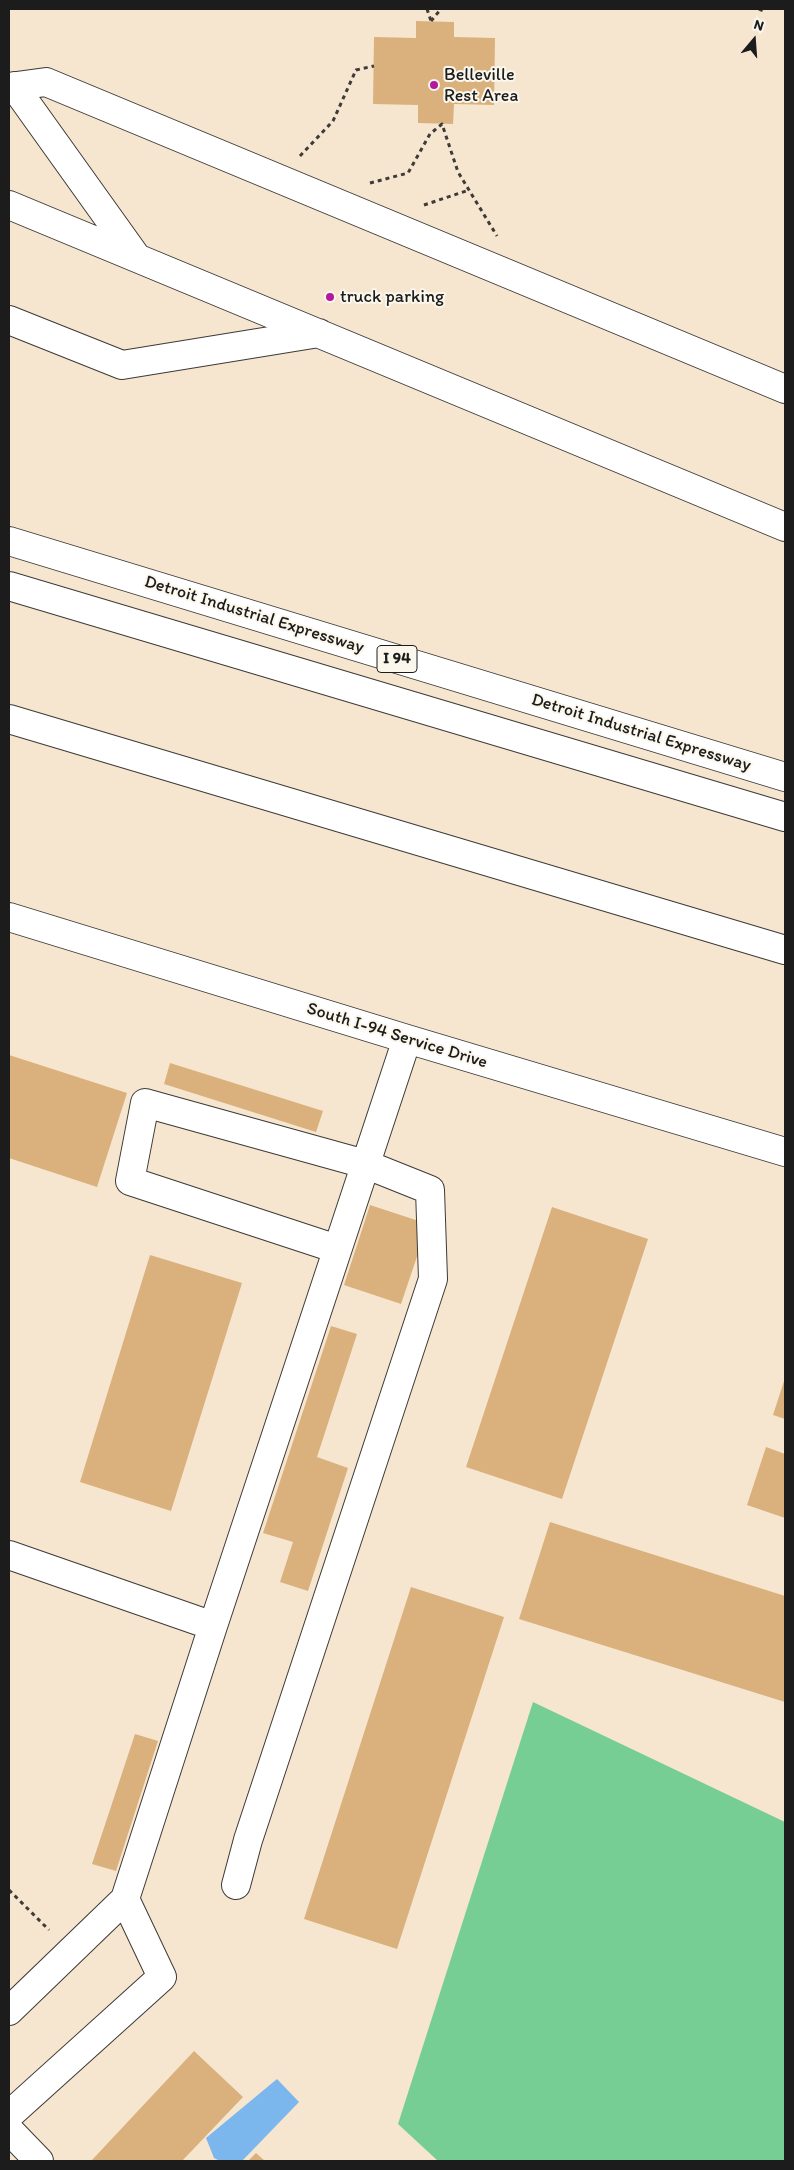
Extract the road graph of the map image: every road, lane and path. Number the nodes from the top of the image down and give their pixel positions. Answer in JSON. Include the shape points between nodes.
{"nodes":[{"id":1,"x":427,"y":9,"type":"edge"},
{"id":2,"x":441,"y":9,"type":"edge"},
{"id":3,"x":759,"y":9,"type":"edge"},
{"id":4,"x":766,"y":12,"type":"dead end"},
{"id":5,"x":374,"y":66,"type":"dead end"},
{"id":6,"x":11,"y":86,"type":"edge"},
{"id":7,"x":297,"y":160,"type":"dead end"},
{"id":8,"x":363,"y":185,"type":"dead end"},
{"id":9,"x":469,"y":190,"type":"junction"},
{"id":10,"x":9,"y":204,"type":"edge"},
{"id":11,"x":418,"y":208,"type":"dead end"},
{"id":12,"x":501,"y":242,"type":"dead end"},
{"id":13,"x":137,"y":258,"type":"junction"},
{"id":14,"x":9,"y":320,"type":"edge"},
{"id":15,"x":319,"y":334,"type":"junction"},
{"id":16,"x":785,"y":389,"type":"edge"},
{"id":17,"x":785,"y":527,"type":"edge"},
{"id":18,"x":9,"y":540,"type":"edge"},
{"id":19,"x":9,"y":586,"type":"edge"},
{"id":20,"x":9,"y":719,"type":"edge"},
{"id":21,"x":785,"y":777,"type":"edge"},
{"id":22,"x":785,"y":817,"type":"edge"},
{"id":23,"x":9,"y":917,"type":"edge"},
{"id":24,"x":785,"y":950,"type":"edge"},
{"id":25,"x":406,"y":1039,"type":"junction"},
{"id":26,"x":785,"y":1152,"type":"edge"},
{"id":27,"x":365,"y":1164,"type":"junction"},
{"id":28,"x":337,"y":1249,"type":"junction"},
{"id":29,"x":9,"y":1555,"type":"edge"},
{"id":30,"x":213,"y":1626,"type":"junction"},
{"id":31,"x":236,"y":1885,"type":"dead end"},
{"id":32,"x":9,"y":1890,"type":"edge"},
{"id":33,"x":126,"y":1899,"type":"junction"},
{"id":34,"x":45,"y":1926,"type":"dead end"},
{"id":35,"x":9,"y":2011,"type":"edge"},
{"id":36,"x":9,"y":2114,"type":"edge"},
{"id":37,"x":9,"y":2130,"type":"edge"},
{"id":38,"x":39,"y":2161,"type":"edge"}],
"edges":[{"from":1,"to":2,"type":"path","via":[[431,21]]},
{"from":3,"to":4,"type":"path"},
{"from":5,"to":7,"type":"path","via":[[356,70],[333,121]]},
{"from":6,"to":13,"type":"main road"},
{"from":6,"to":16,"type":"main road","via":[[46,82]]},
{"from":8,"to":9,"type":"path","via":[[408,173],[430,134],[442,124],[458,172]]},
{"from":9,"to":11,"type":"path"},
{"from":9,"to":12,"type":"path"},
{"from":10,"to":13,"type":"main road"},
{"from":13,"to":15,"type":"main road"},
{"from":14,"to":15,"type":"main road","via":[[122,365]]},
{"from":15,"to":17,"type":"main road"},
{"from":18,"to":21,"type":"main road","name":"Detroit Industrial Expressway","number":"I 94"},
{"from":19,"to":22,"type":"main road","number":"I 94"},
{"from":20,"to":24,"type":"main road"},
{"from":23,"to":25,"type":"main road","name":"South I-94 Service Drive"},
{"from":25,"to":26,"type":"main road","name":"South I-94 Service Drive"},
{"from":25,"to":27,"type":"main road"},
{"from":27,"to":28,"type":"main road"},
{"from":27,"to":28,"type":"main road","via":[[145,1103],[130,1181]]},
{"from":27,"to":31,"type":"main road","via":[[430,1190],[433,1279]]},
{"from":28,"to":30,"type":"main road"},
{"from":29,"to":30,"type":"main road"},
{"from":30,"to":33,"type":"main road"},
{"from":32,"to":34,"type":"path"},
{"from":33,"to":35,"type":"main road"},
{"from":33,"to":36,"type":"main road","via":[[162,1977]]},
{"from":37,"to":38,"type":"main road"}]}
